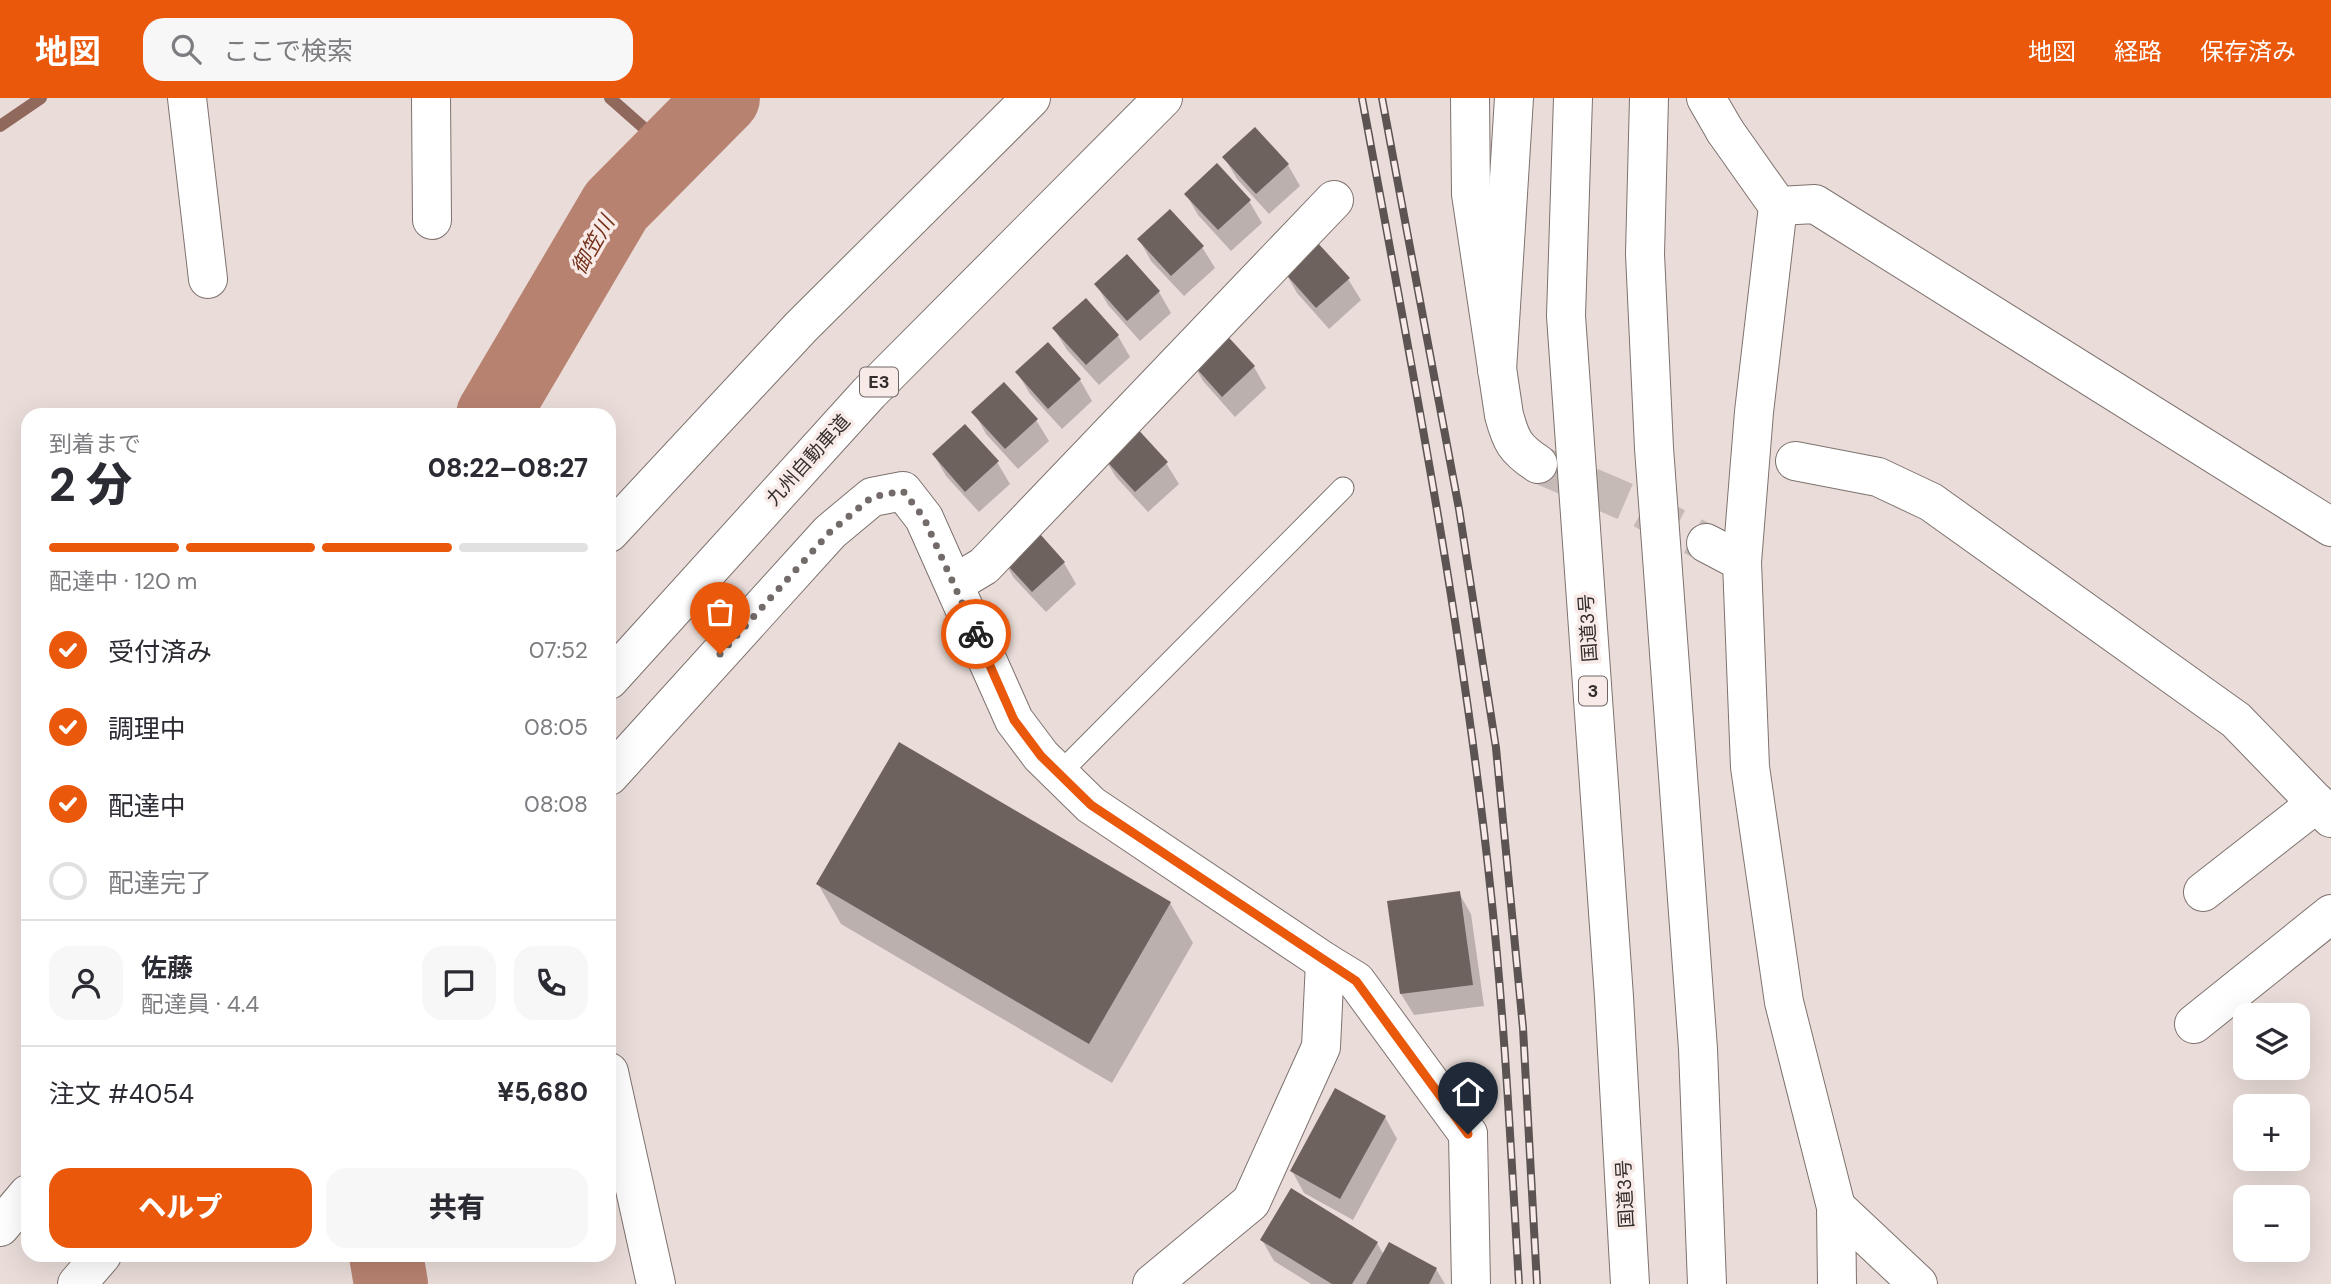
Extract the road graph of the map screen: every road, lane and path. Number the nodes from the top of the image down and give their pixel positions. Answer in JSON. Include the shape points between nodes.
{"nodes":[{"id":1,"x":187,"y":98,"type":"edge"},
{"id":2,"x":431,"y":98,"type":"edge"},
{"id":3,"x":1031,"y":98,"type":"edge"},
{"id":4,"x":1163,"y":98,"type":"edge"},
{"id":5,"x":1470,"y":98,"type":"edge"},
{"id":6,"x":1514,"y":98,"type":"edge"},
{"id":7,"x":1573,"y":98,"type":"edge"},
{"id":8,"x":1649,"y":98,"type":"edge"},
{"id":9,"x":1706,"y":98,"type":"edge"},
{"id":10,"x":1725,"y":115,"type":"edge"},
{"id":11,"x":1334,"y":200,"type":"dead end"},
{"id":12,"x":1778,"y":206,"type":"junction"},
{"id":13,"x":432,"y":220,"type":"dead end"},
{"id":14,"x":208,"y":279,"type":"dead end"},
{"id":15,"x":1497,"y":370,"type":"junction"},
{"id":16,"x":1795,"y":461,"type":"dead end"},
{"id":17,"x":1538,"y":464,"type":"tunnel mouth"},
{"id":18,"x":1343,"y":488,"type":"dead end"},
{"id":19,"x":616,"y":525,"type":"edge"},
{"id":20,"x":2331,"y":527,"type":"edge"},
{"id":21,"x":1706,"y":543,"type":"tunnel mouth"},
{"id":22,"x":1742,"y":562,"type":"junction"},
{"id":23,"x":954,"y":584,"type":"junction"},
{"id":24,"x":616,"y":672,"type":"edge"},
{"id":25,"x":616,"y":768,"type":"edge"},
{"id":26,"x":1059,"y":774,"type":"junction"},
{"id":27,"x":2324,"y":811,"type":"edge"},
{"id":28,"x":2203,"y":892,"type":"dead end"},
{"id":29,"x":2331,"y":914,"type":"edge"},
{"id":30,"x":1325,"y":962,"type":"junction"},
{"id":31,"x":2194,"y":1024,"type":"dead end"},
{"id":32,"x":616,"y":1104,"type":"edge"},
{"id":33,"x":21,"y":1202,"type":"edge"},
{"id":34,"x":1836,"y":1207,"type":"junction"},
{"id":35,"x":0,"y":1227,"type":"edge"},
{"id":36,"x":96,"y":1262,"type":"edge"},
{"id":37,"x":78,"y":1284,"type":"edge"},
{"id":38,"x":656,"y":1284,"type":"edge"},
{"id":39,"x":1152,"y":1284,"type":"edge"},
{"id":40,"x":1471,"y":1284,"type":"edge"},
{"id":41,"x":1630,"y":1284,"type":"edge"},
{"id":42,"x":1707,"y":1284,"type":"edge"},
{"id":43,"x":1837,"y":1284,"type":"edge"},
{"id":44,"x":1918,"y":1284,"type":"edge"}],
"edges":[{"from":1,"to":14,"type":"main road"},
{"from":2,"to":13,"type":"main road"},
{"from":3,"to":19,"type":"main road","via":[[801,327]]},
{"from":4,"to":24,"type":"main road","name":"九州自動車道","number":"E3","via":[[869,393]]},
{"from":5,"to":15,"type":"main road","via":[[1471,194]]},
{"from":6,"to":15,"type":"main road"},
{"from":7,"to":41,"type":"main road","name":"国道3号","number":"3","via":[[1566,316]]},
{"from":8,"to":42,"type":"main road","via":[[1645,254],[1653,420],[1699,1049]]},
{"from":9,"to":10,"type":"main road"},
{"from":10,"to":12,"type":"main road"},
{"from":11,"to":23,"type":"main road","via":[[984,566]]},
{"from":12,"to":20,"type":"main road","via":[[1815,204]]},
{"from":12,"to":22,"type":"main road"},
{"from":15,"to":17,"type":"main road","via":[[1510,437],[1520,452]]},
{"from":16,"to":27,"type":"main road","via":[[1878,477],[1931,502],[2236,719]]},
{"from":18,"to":26,"type":"lane"},
{"from":21,"to":22,"type":"main road"},
{"from":22,"to":34,"type":"main road","via":[[1750,767],[1766,884],[1784,1002]]},
{"from":23,"to":25,"type":"main road","via":[[924,518],[903,491],[872,497],[830,532]]},
{"from":23,"to":26,"type":"main road","via":[[1014,720]]},
{"from":26,"to":30,"type":"main road","via":[[1091,805]]},
{"from":27,"to":28,"type":"main road"},
{"from":29,"to":31,"type":"main road"},
{"from":30,"to":39,"type":"main road","via":[[1321,1048],[1251,1202]]},
{"from":30,"to":40,"type":"main road","via":[[1356,981],[1468,1134]]},
{"from":32,"to":38,"type":"main road"},
{"from":33,"to":35,"type":"main road"},
{"from":34,"to":43,"type":"main road"},
{"from":34,"to":44,"type":"main road"},
{"from":36,"to":37,"type":"main road"}]}
